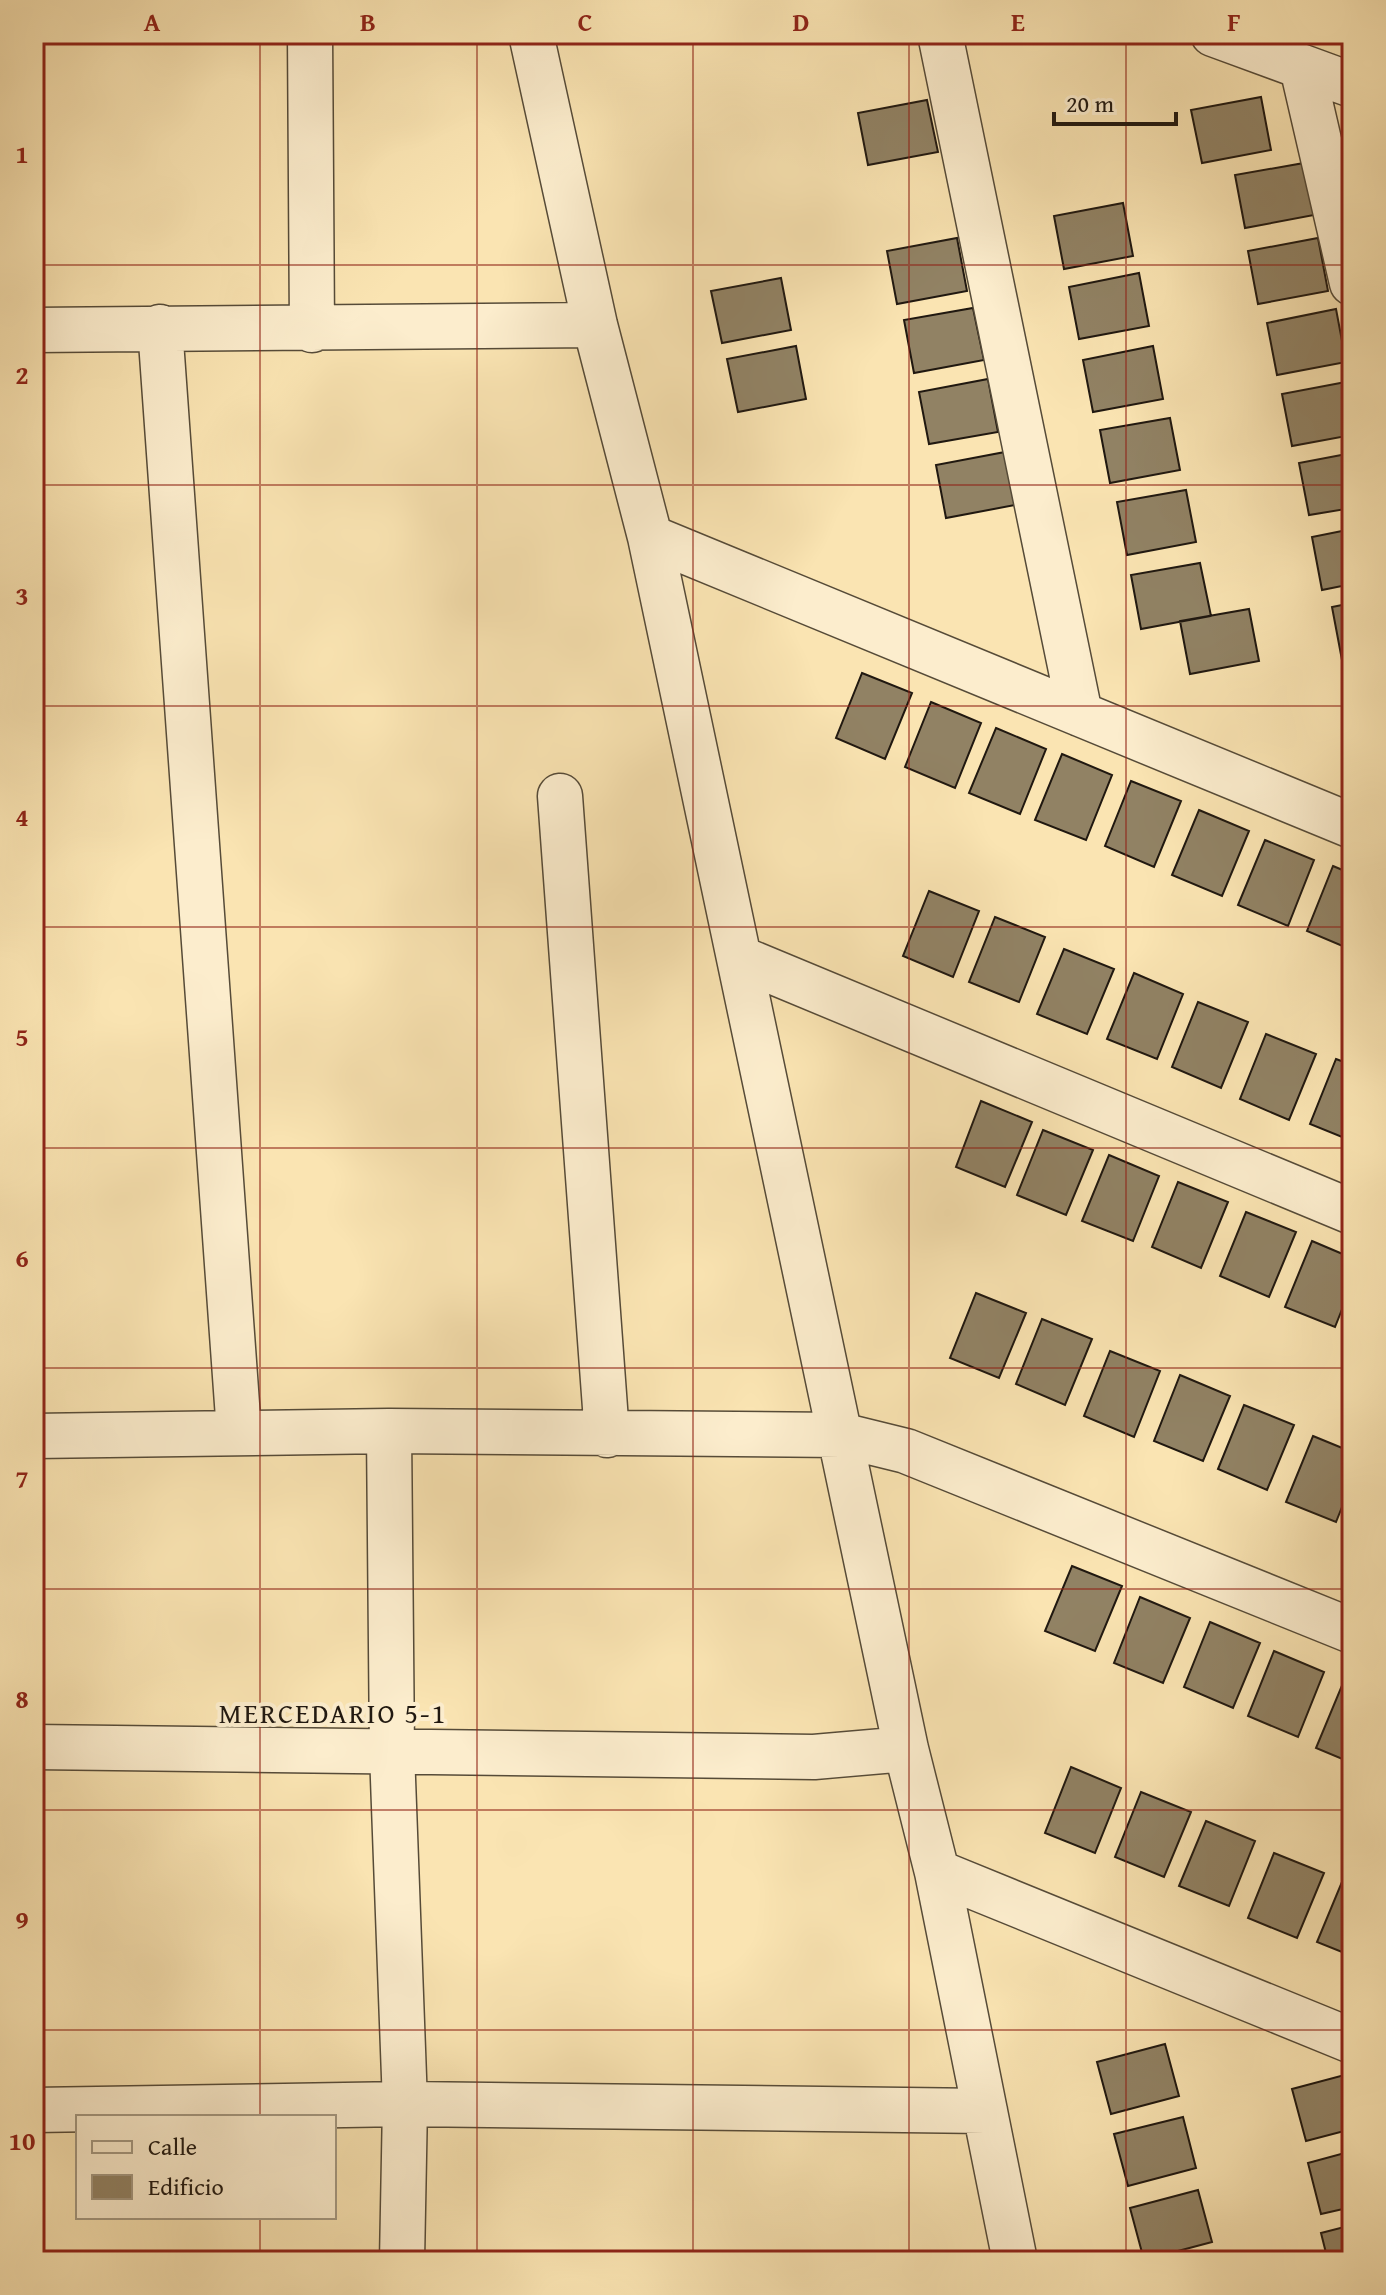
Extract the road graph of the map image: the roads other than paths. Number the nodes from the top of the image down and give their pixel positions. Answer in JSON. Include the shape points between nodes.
{"nodes":[{"id":1,"x":310,"y":34,"type":"edge"},
{"id":2,"x":531,"y":34,"type":"edge"},
{"id":3,"x":940,"y":34,"type":"edge"},
{"id":4,"x":1213,"y":34,"type":"edge"},
{"id":5,"x":1302,"y":67,"type":"junction"},
{"id":6,"x":1352,"y":85,"type":"edge"},
{"id":7,"x":1352,"y":283,"type":"edge"},
{"id":8,"x":595,"y":325,"type":"junction"},
{"id":9,"x":160,"y":327,"type":"junction"},
{"id":10,"x":34,"y":330,"type":"edge"},
{"id":11,"x":312,"y":330,"type":"junction"},
{"id":12,"x":650,"y":537,"type":"junction"},
{"id":13,"x":1080,"y":714,"type":"junction"},
{"id":14,"x":560,"y":796,"type":"dead end"},
{"id":15,"x":1352,"y":826,"type":"edge"},
{"id":16,"x":742,"y":959,"type":"junction"},
{"id":17,"x":1352,"y":1212,"type":"edge"},
{"id":18,"x":389,"y":1431,"type":"junction"},
{"id":19,"x":239,"y":1432,"type":"junction"},
{"id":20,"x":607,"y":1435,"type":"junction"},
{"id":21,"x":841,"y":1435,"type":"junction"},
{"id":22,"x":34,"y":1436,"type":"edge"},
{"id":23,"x":1352,"y":1631,"type":"edge"},
{"id":24,"x":34,"y":1747,"type":"edge"},
{"id":25,"x":906,"y":1749,"type":"junction"},
{"id":26,"x":392,"y":1752,"type":"junction"},
{"id":27,"x":937,"y":1872,"type":"junction"},
{"id":28,"x":1352,"y":2041,"type":"edge"},
{"id":29,"x":405,"y":2104,"type":"junction"},
{"id":30,"x":34,"y":2110,"type":"edge"},
{"id":31,"x":985,"y":2111,"type":"junction"},
{"id":32,"x":402,"y":2261,"type":"edge"},
{"id":33,"x":1015,"y":2261,"type":"edge"}],
"edges":[{"from":1,"to":11,"type":"street"},
{"from":2,"to":8,"type":"street"},
{"from":3,"to":13,"type":"street"},
{"from":4,"to":5,"type":"street"},
{"from":5,"to":6,"type":"street"},
{"from":5,"to":7,"type":"street"},
{"from":8,"to":11,"type":"street"},
{"from":8,"to":12,"type":"street"},
{"from":9,"to":10,"type":"street"},
{"from":9,"to":11,"type":"street"},
{"from":9,"to":19,"type":"street"},
{"from":12,"to":13,"type":"street"},
{"from":12,"to":16,"type":"street"},
{"from":13,"to":15,"type":"street"},
{"from":14,"to":20,"type":"street"},
{"from":16,"to":17,"type":"street"},
{"from":16,"to":21,"type":"street"},
{"from":18,"to":19,"type":"street"},
{"from":18,"to":20,"type":"street"},
{"from":18,"to":26,"type":"street"},
{"from":19,"to":22,"type":"street"},
{"from":20,"to":21,"type":"street"},
{"from":21,"to":23,"type":"street","via":[[906,1451]]},
{"from":21,"to":25,"type":"street"},
{"from":24,"to":26,"type":"street"},
{"from":25,"to":26,"type":"street","via":[[814,1757]]},
{"from":25,"to":27,"type":"street"},
{"from":26,"to":29,"type":"street"},
{"from":27,"to":28,"type":"street"},
{"from":27,"to":31,"type":"street"},
{"from":29,"to":30,"type":"street"},
{"from":29,"to":31,"type":"street"},
{"from":29,"to":32,"type":"street"},
{"from":31,"to":33,"type":"street"}]}
